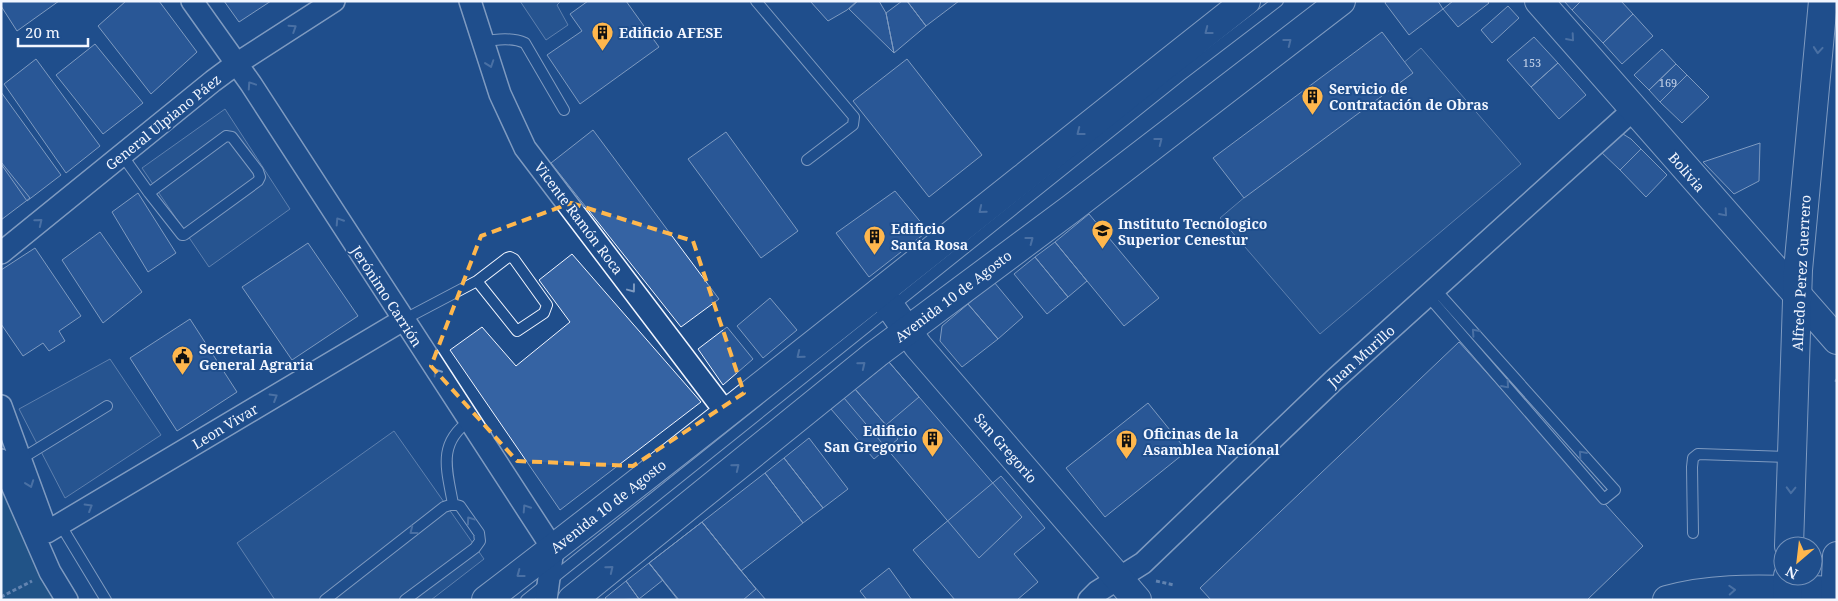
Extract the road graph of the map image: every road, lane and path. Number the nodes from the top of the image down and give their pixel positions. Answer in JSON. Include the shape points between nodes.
{"nodes":[{"id":1,"x":192,"y":1,"type":"edge"},
{"id":2,"x":334,"y":1,"type":"edge"},
{"id":3,"x":470,"y":1,"type":"edge"},
{"id":4,"x":756,"y":1,"type":"edge"},
{"id":5,"x":1246,"y":1,"type":"edge"},
{"id":6,"x":1278,"y":1,"type":"edge"},
{"id":7,"x":1341,"y":1,"type":"edge"},
{"id":8,"x":1539,"y":1,"type":"edge"},
{"id":9,"x":1823,"y":1,"type":"edge"},
{"id":10,"x":482,"y":42,"type":"junction"},
{"id":11,"x":236,"y":64,"type":"junction"},
{"id":12,"x":564,"y":110,"type":"dead end"},
{"id":13,"x":1633,"y":110,"type":"junction"},
{"id":14,"x":122,"y":155,"type":"junction"},
{"id":15,"x":807,"y":160,"type":"dead end"},
{"id":16,"x":148,"y":193,"type":"junction"},
{"id":17,"x":1,"y":253,"type":"edge"},
{"id":18,"x":477,"y":281,"type":"junction"},
{"id":19,"x":1432,"y":292,"type":"junction"},
{"id":20,"x":1798,"y":298,"type":"junction"},
{"id":21,"x":885,"y":300,"type":"junction"},
{"id":22,"x":403,"y":320,"type":"junction"},
{"id":23,"x":906,"y":331,"type":"junction"},
{"id":24,"x":1837,"y":340,"type":"edge"},
{"id":25,"x":1,"y":406,"type":"edge"},
{"id":26,"x":107,"y":406,"type":"dead end"},
{"id":27,"x":727,"y":414,"type":"junction"},
{"id":28,"x":469,"y":421,"type":"junction"},
{"id":29,"x":1792,"y":457,"type":"junction"},
{"id":30,"x":11,"y":459,"type":"edge"},
{"id":31,"x":453,"y":504,"type":"junction"},
{"id":32,"x":54,"y":528,"type":"junction"},
{"id":33,"x":1693,"y":533,"type":"dead end"},
{"id":34,"x":1789,"y":536,"type":"edge"},
{"id":35,"x":553,"y":549,"type":"junction"},
{"id":36,"x":1837,"y":556,"type":"edge"},
{"id":37,"x":50,"y":572,"type":"junction"},
{"id":38,"x":1118,"y":578,"type":"junction"},
{"id":39,"x":1787,"y":588,"type":"edge"},
{"id":40,"x":547,"y":591,"type":"edge"},
{"id":41,"x":1836,"y":594,"type":"edge"},
{"id":42,"x":1,"y":597,"type":"edge"},
{"id":43,"x":67,"y":600,"type":"edge"},
{"id":44,"x":106,"y":600,"type":"edge"},
{"id":45,"x":325,"y":600,"type":"edge"},
{"id":46,"x":404,"y":600,"type":"edge"},
{"id":47,"x":486,"y":600,"type":"edge"},
{"id":48,"x":526,"y":600,"type":"edge"},
{"id":49,"x":572,"y":600,"type":"edge"},
{"id":50,"x":1089,"y":600,"type":"edge"},
{"id":51,"x":1138,"y":600,"type":"edge"},
{"id":52,"x":1667,"y":600,"type":"edge"}],
"edges":[{"from":1,"to":11,"type":"street","name":"Jerónimo Carrión"},
{"from":11,"to":2,"type":"street","name":"General Ulpiano Páez","one_way":true},
{"from":3,"to":10,"type":"street","name":"Vicente Ramón Roca"},
{"from":4,"to":15,"type":"lane","via":[[854,117],[853,126]]},
{"from":5,"to":21,"type":"main road","name":"Avenida 10 de Agosto","one_way":true},
{"from":6,"to":21,"type":"lane"},
{"from":23,"to":7,"type":"main road","name":"Avenida 10 de Agosto","one_way":true},
{"from":8,"to":13,"type":"main road","name":"Bolivia","one_way":true},
{"from":9,"to":20,"type":"main road","name":"Alfredo Perez Guerrero","one_way":true},
{"from":10,"to":12,"type":"lane","via":[[518,39],[525,43]]},
{"from":10,"to":27,"type":"street","name":"Vicente Ramón Roca","one_way":true,"via":[[500,94],[526,148]]},
{"from":11,"to":14,"type":"street","name":"General Ulpiano Páez"},
{"from":22,"to":11,"type":"street","name":"Jerónimo Carrión","one_way":true},
{"from":13,"to":19,"type":"street","name":"Juan Murillo"},
{"from":13,"to":20,"type":"main road","name":"Bolivia","one_way":true},
{"from":14,"to":16,"type":"lane"},
{"from":17,"to":14,"type":"street","name":"General Ulpiano Páez","one_way":true},
{"from":16,"to":16,"type":"lane","via":[[179,234],[184,235],[260,177],[232,137],[226,136]]},
{"from":18,"to":18,"type":"lane","via":[[517,331],[547,309],[510,257]]},
{"from":18,"to":22,"type":"lane"},
{"from":19,"to":19,"type":"lane","one_way":true,"via":[[1604,499],[1615,490]]},
{"from":19,"to":38,"type":"street","name":"Juan Murillo","via":[[1334,380],[1143,562]]},
{"from":20,"to":24,"type":"main road","name":"Bolivia"},
{"from":20,"to":29,"type":"main road","name":"Alfredo Perez Guerrero"},
{"from":21,"to":23,"type":"main road","name":"San Gregorio"},
{"from":21,"to":27,"type":"main road","name":"Avenida 10 de Agosto","one_way":true},
{"from":21,"to":40,"type":"lane"},
{"from":28,"to":22,"type":"street","name":"Jerónimo Carrión","one_way":true},
{"from":32,"to":22,"type":"street","name":"Leon Vivar","one_way":true},
{"from":23,"to":38,"type":"main road","name":"San Gregorio"},
{"from":49,"to":23,"type":"main road","name":"Avenida 10 de Agosto","one_way":true},
{"from":25,"to":30,"type":"street"},
{"from":26,"to":30,"type":"lane"},
{"from":27,"to":35,"type":"main road","name":"Avenida 10 de Agosto"},
{"from":28,"to":31,"type":"lane","via":[[458,429],[447,450],[446,467]]},
{"from":35,"to":28,"type":"street","name":"Jerónimo Carrión","one_way":true},
{"from":29,"to":33,"type":"lane","via":[[1698,454],[1693,458],[1692,467]]},
{"from":29,"to":34,"type":"main road","name":"Alfredo Perez Guerrero","one_way":true},
{"from":30,"to":32,"type":"street","one_way":true},
{"from":30,"to":37,"type":"street"},
{"from":31,"to":45,"type":"lane","one_way":true,"via":[[444,507]]},
{"from":46,"to":31,"type":"lane","one_way":true,"via":[[480,541],[479,533],[460,506]]},
{"from":32,"to":44,"type":"lane"},
{"from":35,"to":40,"type":"street"},
{"from":35,"to":47,"type":"main road","name":"Avenida 10 de Agosto","one_way":true},
{"from":36,"to":41,"type":"main road"},
{"from":37,"to":42,"type":"path"},
{"from":37,"to":43,"type":"street"},
{"from":38,"to":50,"type":"street","name":"Juan Murillo"},
{"from":38,"to":51,"type":"main road","name":"San Gregorio"},
{"from":39,"to":41,"type":"main road"},
{"from":52,"to":39,"type":"main road","one_way":true,"via":[[1718,591]]},
{"from":40,"to":48,"type":"lane"}]}
